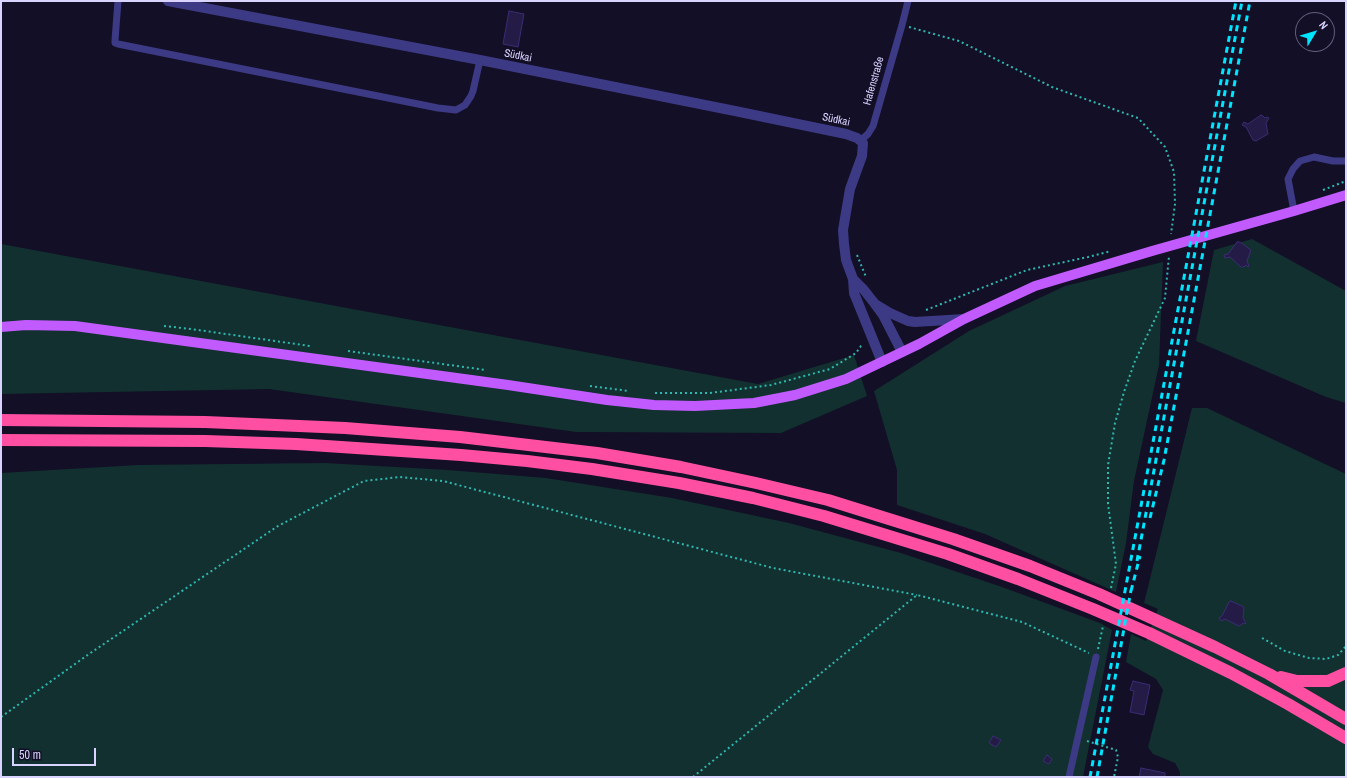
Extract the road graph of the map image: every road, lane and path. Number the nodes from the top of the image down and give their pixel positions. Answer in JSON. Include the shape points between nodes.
{"nodes":[{"id":1,"x":118,"y":1,"type":"edge"},
{"id":2,"x":168,"y":1,"type":"edge"},
{"id":3,"x":908,"y":1,"type":"edge"},
{"id":4,"x":902,"y":25,"type":"junction"},
{"id":5,"x":480,"y":60,"type":"junction"},
{"id":6,"x":861,"y":140,"type":"junction"},
{"id":7,"x":1346,"y":161,"type":"edge"},
{"id":8,"x":1346,"y":195,"type":"edge"},
{"id":9,"x":1294,"y":211,"type":"junction"},
{"id":10,"x":1171,"y":235,"type":"dead end"},
{"id":11,"x":856,"y":249,"type":"dead end"},
{"id":12,"x":1116,"y":250,"type":"dead end"},
{"id":13,"x":1170,"y":251,"type":"dead end"},
{"id":14,"x":867,"y":278,"type":"dead end"},
{"id":15,"x":853,"y":279,"type":"junction"},
{"id":16,"x":875,"y":304,"type":"junction"},
{"id":17,"x":922,"y":310,"type":"dead end"},
{"id":18,"x":964,"y":319,"type":"junction"},
{"id":19,"x":160,"y":326,"type":"dead end"},
{"id":20,"x":1,"y":327,"type":"edge"},
{"id":21,"x":873,"y":341,"type":"junction"},
{"id":22,"x":316,"y":347,"type":"dead end"},
{"id":23,"x":347,"y":351,"type":"dead end"},
{"id":24,"x":902,"y":352,"type":"junction"},
{"id":25,"x":882,"y":362,"type":"junction"},
{"id":26,"x":486,"y":370,"type":"dead end"},
{"id":27,"x":588,"y":385,"type":"dead end"},
{"id":28,"x":635,"y":391,"type":"dead end"},
{"id":29,"x":651,"y":393,"type":"dead end"},
{"id":30,"x":1,"y":420,"type":"edge"},
{"id":31,"x":1,"y":440,"type":"edge"},
{"id":32,"x":1104,"y":594,"type":"junction"},
{"id":33,"x":917,"y":595,"type":"junction"},
{"id":34,"x":1103,"y":626,"type":"dead end"},
{"id":35,"x":1262,"y":638,"type":"dead end"},
{"id":36,"x":1346,"y":646,"type":"edge"},
{"id":37,"x":1096,"y":657,"type":"junction"},
{"id":38,"x":1346,"y":673,"type":"edge"},
{"id":39,"x":1269,"y":674,"type":"junction"},
{"id":40,"x":1,"y":717,"type":"edge"},
{"id":41,"x":1346,"y":719,"type":"edge"},
{"id":42,"x":1077,"y":738,"type":"junction"},
{"id":43,"x":1346,"y":738,"type":"edge"},
{"id":44,"x":693,"y":777,"type":"edge"},
{"id":45,"x":1069,"y":777,"type":"edge"},
{"id":46,"x":1114,"y":777,"type":"edge"}],
"edges":[{"from":1,"to":5,"type":"lane","via":[[115,43],[438,108],[456,110],[465,105],[474,90]]},
{"from":2,"to":5,"type":"street","name":"Südkai"},
{"from":3,"to":4,"type":"lane","name":"Hafenstraße"},
{"from":4,"to":6,"type":"lane","name":"Hafenstraße","via":[[873,126]]},
{"from":4,"to":10,"type":"path","via":[[959,41],[1052,87],[1138,118],[1165,147],[1174,172],[1175,204]]},
{"from":5,"to":6,"type":"street","name":"Südkai","via":[[742,112],[846,134]]},
{"from":6,"to":15,"type":"street","via":[[862,156],[850,189],[843,230],[846,260]]},
{"from":7,"to":9,"type":"lane","via":[[1314,157],[1300,161],[1292,169],[1288,180]]},
{"from":8,"to":9,"type":"main road"},
{"from":9,"to":18,"type":"main road","via":[[1035,286]]},
{"from":11,"to":14,"type":"path"},
{"from":12,"to":17,"type":"path","via":[[1027,270]]},
{"from":13,"to":32,"type":"path","via":[[1165,298],[1135,361],[1115,423],[1108,466],[1108,496],[1116,564]]},
{"from":15,"to":16,"type":"street"},
{"from":15,"to":21,"type":"street","via":[[854,293]]},
{"from":16,"to":18,"type":"street","via":[[908,321]]},
{"from":16,"to":24,"type":"street"},
{"from":18,"to":24,"type":"main road"},
{"from":19,"to":22,"type":"path"},
{"from":20,"to":25,"type":"main road","via":[[75,326],[607,400],[661,405],[754,403],[825,386]]},
{"from":21,"to":25,"type":"street"},
{"from":21,"to":29,"type":"path","via":[[861,346],[856,353],[830,369],[771,385],[710,392]]},
{"from":23,"to":26,"type":"path"},
{"from":24,"to":25,"type":"main road"},
{"from":27,"to":28,"type":"path"},
{"from":30,"to":32,"type":"highway","via":[[205,422],[345,428],[460,437],[597,453],[749,481],[835,502],[953,539]]},
{"from":31,"to":43,"type":"highway","via":[[296,444],[468,456],[592,469],[753,498],[824,516],[948,554],[1093,609],[1231,673]]},
{"from":32,"to":39,"type":"highway"},
{"from":33,"to":37,"type":"path","via":[[1022,622]]},
{"from":33,"to":40,"type":"path","via":[[773,568],[443,481],[400,477],[364,481],[278,526]]},
{"from":33,"to":44,"type":"path"},
{"from":34,"to":37,"type":"path"},
{"from":35,"to":36,"type":"path","via":[[1285,651],[1309,658],[1326,659],[1338,655]]},
{"from":37,"to":42,"type":"lane"},
{"from":38,"to":39,"type":"highway","via":[[1328,681],[1297,681]]},
{"from":39,"to":41,"type":"highway"},
{"from":42,"to":45,"type":"lane"},
{"from":42,"to":46,"type":"path","via":[[1116,750],[1118,757]]}]}
